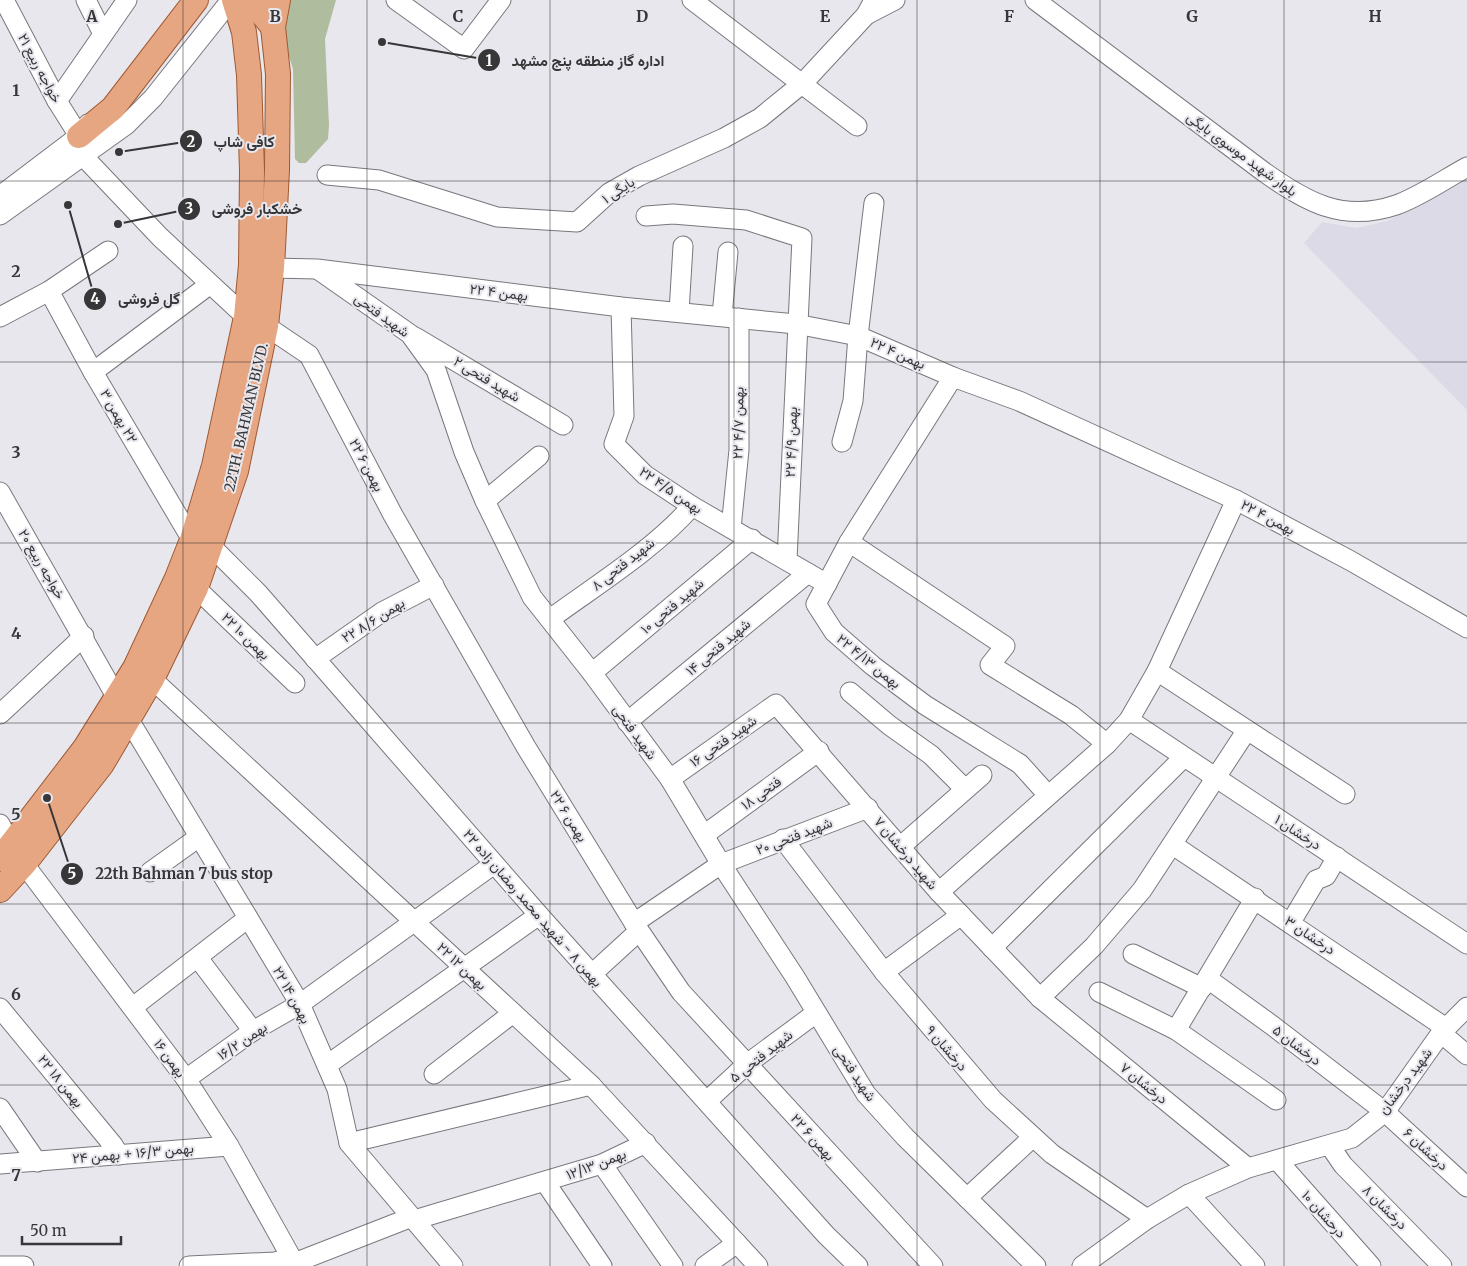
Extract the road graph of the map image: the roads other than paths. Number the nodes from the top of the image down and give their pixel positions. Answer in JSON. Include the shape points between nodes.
{"nodes":[{"id":1,"x":4,"y":0,"type":"edge"},
{"id":2,"x":86,"y":0,"type":"edge"},
{"id":3,"x":127,"y":0,"type":"edge"},
{"id":4,"x":183,"y":0,"type":"edge"},
{"id":5,"x":196,"y":0,"type":"edge"},
{"id":6,"x":232,"y":0,"type":"edge"},
{"id":7,"x":251,"y":0,"type":"edge"},
{"id":8,"x":278,"y":0,"type":"edge"},
{"id":9,"x":396,"y":0,"type":"edge"},
{"id":10,"x":501,"y":0,"type":"edge"},
{"id":11,"x":692,"y":0,"type":"edge"},
{"id":12,"x":895,"y":0,"type":"edge"},
{"id":13,"x":1033,"y":2,"type":"edge"},
{"id":14,"x":870,"y":8,"type":"edge"},
{"id":15,"x":273,"y":27,"type":"junction"},
{"id":16,"x":103,"y":34,"type":"junction"},
{"id":17,"x":803,"y":84,"type":"junction"},
{"id":18,"x":57,"y":100,"type":"junction"},
{"id":19,"x":857,"y":126,"type":"dead end"},
{"id":20,"x":81,"y":146,"type":"junction"},
{"id":21,"x":1467,"y":167,"type":"edge"},
{"id":22,"x":327,"y":175,"type":"dead end"},
{"id":23,"x":0,"y":196,"type":"edge"},
{"id":24,"x":874,"y":203,"type":"dead end"},
{"id":25,"x":0,"y":215,"type":"edge"},
{"id":26,"x":646,"y":216,"type":"dead end"},
{"id":27,"x":682,"y":246,"type":"dead end"},
{"id":28,"x":108,"y":250,"type":"dead end"},
{"id":29,"x":728,"y":252,"type":"dead end"},
{"id":30,"x":272,"y":268,"type":"junction"},
{"id":31,"x":317,"y":269,"type":"junction"},
{"id":32,"x":209,"y":285,"type":"junction"},
{"id":33,"x":49,"y":291,"type":"junction"},
{"id":34,"x":621,"y":306,"type":"junction"},
{"id":35,"x":679,"y":312,"type":"junction"},
{"id":36,"x":0,"y":317,"type":"edge"},
{"id":37,"x":730,"y":317,"type":"junction"},
{"id":38,"x":256,"y":322,"type":"junction"},
{"id":39,"x":796,"y":324,"type":"junction"},
{"id":40,"x":410,"y":334,"type":"junction"},
{"id":41,"x":858,"y":336,"type":"junction"},
{"id":42,"x":93,"y":372,"type":"junction"},
{"id":43,"x":953,"y":377,"type":"junction"},
{"id":44,"x":563,"y":424,"type":"dead end"},
{"id":45,"x":842,"y":442,"type":"dead end"},
{"id":46,"x":539,"y":456,"type":"dead end"},
{"id":47,"x":0,"y":492,"type":"edge"},
{"id":48,"x":1236,"y":500,"type":"junction"},
{"id":49,"x":485,"y":501,"type":"junction"},
{"id":50,"x":692,"y":506,"type":"junction"},
{"id":51,"x":732,"y":528,"type":"junction"},
{"id":52,"x":752,"y":539,"type":"junction"},
{"id":53,"x":849,"y":542,"type":"junction"},
{"id":54,"x":202,"y":543,"type":"junction"},
{"id":55,"x":787,"y":560,"type":"junction"},
{"id":56,"x":808,"y":573,"type":"junction"},
{"id":57,"x":827,"y":584,"type":"junction"},
{"id":58,"x":434,"y":585,"type":"junction"},
{"id":59,"x":196,"y":588,"type":"junction"},
{"id":60,"x":550,"y":619,"type":"junction"},
{"id":61,"x":1467,"y":628,"type":"edge"},
{"id":62,"x":84,"y":636,"type":"junction"},
{"id":63,"x":315,"y":659,"type":"junction"},
{"id":64,"x":1157,"y":671,"type":"junction"},
{"id":65,"x":592,"y":673,"type":"junction"},
{"id":66,"x":152,"y":679,"type":"junction"},
{"id":67,"x":295,"y":683,"type":"dead end"},
{"id":68,"x":850,"y":692,"type":"dead end"},
{"id":69,"x":118,"y":698,"type":"junction"},
{"id":70,"x":776,"y":704,"type":"joint"},
{"id":71,"x":0,"y":714,"type":"edge"},
{"id":72,"x":129,"y":720,"type":"junction"},
{"id":73,"x":1129,"y":720,"type":"junction"},
{"id":74,"x":628,"y":722,"type":"junction"},
{"id":75,"x":1247,"y":730,"type":"junction"},
{"id":76,"x":1107,"y":744,"type":"junction"},
{"id":77,"x":818,"y":751,"type":"junction"},
{"id":78,"x":1184,"y":757,"type":"junction"},
{"id":79,"x":982,"y":775,"type":"dead end"},
{"id":80,"x":1216,"y":778,"type":"junction"},
{"id":81,"x":670,"y":779,"type":"junction"},
{"id":82,"x":966,"y":789,"type":"junction"},
{"id":83,"x":1047,"y":794,"type":"junction"},
{"id":84,"x":1345,"y":794,"type":"dead end"},
{"id":85,"x":868,"y":808,"type":"junction"},
{"id":86,"x":0,"y":824,"type":"edge"},
{"id":87,"x":704,"y":835,"type":"junction"},
{"id":88,"x":199,"y":837,"type":"junction"},
{"id":89,"x":783,"y":839,"type":"junction"},
{"id":90,"x":1173,"y":844,"type":"junction"},
{"id":91,"x":900,"y":847,"type":"junction"},
{"id":92,"x":12,"y":856,"type":"edge"},
{"id":93,"x":1337,"y":857,"type":"junction"},
{"id":94,"x":494,"y":864,"type":"junction"},
{"id":95,"x":721,"y":864,"type":"junction"},
{"id":96,"x":150,"y":872,"type":"dead end"},
{"id":97,"x":0,"y":890,"type":"edge"},
{"id":98,"x":939,"y":892,"type":"junction"},
{"id":99,"x":1255,"y":898,"type":"junction"},
{"id":100,"x":539,"y":915,"type":"junction"},
{"id":101,"x":960,"y":915,"type":"junction"},
{"id":102,"x":248,"y":918,"type":"junction"},
{"id":103,"x":1291,"y":922,"type":"junction"},
{"id":104,"x":416,"y":923,"type":"junction"},
{"id":105,"x":637,"y":927,"type":"junction"},
{"id":106,"x":1467,"y":944,"type":"edge"},
{"id":107,"x":992,"y":948,"type":"junction"},
{"id":108,"x":1133,"y":954,"type":"dead end"},
{"id":109,"x":198,"y":958,"type":"junction"},
{"id":110,"x":464,"y":968,"type":"junction"},
{"id":111,"x":884,"y":972,"type":"junction"},
{"id":112,"x":592,"y":974,"type":"junction"},
{"id":113,"x":1205,"y":984,"type":"junction"},
{"id":114,"x":1099,"y":992,"type":"dead end"},
{"id":115,"x":1040,"y":998,"type":"junction"},
{"id":116,"x":300,"y":1004,"type":"junction"},
{"id":117,"x":133,"y":1007,"type":"junction"},
{"id":118,"x":1467,"y":1007,"type":"edge"},
{"id":119,"x":0,"y":1008,"type":"edge"},
{"id":120,"x":816,"y":1013,"type":"junction"},
{"id":121,"x":513,"y":1014,"type":"junction"},
{"id":122,"x":1176,"y":1030,"type":"junction"},
{"id":123,"x":1444,"y":1031,"type":"junction"},
{"id":124,"x":253,"y":1032,"type":"junction"},
{"id":125,"x":1467,"y":1055,"type":"edge"},
{"id":126,"x":747,"y":1064,"type":"junction"},
{"id":127,"x":327,"y":1065,"type":"junction"},
{"id":128,"x":434,"y":1074,"type":"dead end"},
{"id":129,"x":186,"y":1079,"type":"junction"},
{"id":130,"x":591,"y":1085,"type":"junction"},
{"id":131,"x":1276,"y":1100,"type":"dead end"},
{"id":132,"x":707,"y":1101,"type":"junction"},
{"id":133,"x":0,"y":1108,"type":"edge"},
{"id":134,"x":1385,"y":1112,"type":"junction"},
{"id":135,"x":1033,"y":1137,"type":"junction"},
{"id":136,"x":349,"y":1143,"type":"junction"},
{"id":137,"x":646,"y":1143,"type":"junction"},
{"id":138,"x":229,"y":1146,"type":"junction"},
{"id":139,"x":1330,"y":1146,"type":"junction"},
{"id":140,"x":118,"y":1155,"type":"junction"},
{"id":141,"x":1278,"y":1161,"type":"junction"},
{"id":142,"x":37,"y":1162,"type":"junction"},
{"id":143,"x":0,"y":1164,"type":"edge"},
{"id":144,"x":602,"y":1164,"type":"junction"},
{"id":145,"x":1248,"y":1168,"type":"junction"},
{"id":146,"x":545,"y":1182,"type":"junction"},
{"id":147,"x":1467,"y":1187,"type":"edge"},
{"id":148,"x":1189,"y":1194,"type":"junction"},
{"id":149,"x":967,"y":1198,"type":"junction"},
{"id":150,"x":413,"y":1219,"type":"junction"},
{"id":151,"x":1147,"y":1219,"type":"junction"},
{"id":152,"x":737,"y":1243,"type":"junction"},
{"id":153,"x":294,"y":1262,"type":"edge"},
{"id":154,"x":0,"y":1266,"type":"edge"},
{"id":155,"x":22,"y":1266,"type":"edge"},
{"id":156,"x":190,"y":1266,"type":"edge"},
{"id":157,"x":453,"y":1266,"type":"edge"},
{"id":158,"x":602,"y":1266,"type":"edge"},
{"id":159,"x":673,"y":1266,"type":"edge"},
{"id":160,"x":705,"y":1266,"type":"edge"},
{"id":161,"x":758,"y":1266,"type":"edge"},
{"id":162,"x":858,"y":1266,"type":"edge"},
{"id":163,"x":933,"y":1266,"type":"edge"},
{"id":164,"x":1036,"y":1266,"type":"edge"},
{"id":165,"x":1082,"y":1266,"type":"edge"},
{"id":166,"x":1255,"y":1266,"type":"edge"},
{"id":167,"x":1371,"y":1266,"type":"edge"},
{"id":168,"x":1442,"y":1266,"type":"edge"}],
"edges":[{"from":1,"to":18,"type":"street","name":"خواجه ربیع ۲۱"},
{"from":2,"to":16,"type":"street"},
{"from":3,"to":16,"type":"street"},
{"from":4,"to":20,"type":"street"},
{"from":5,"to":20,"type":"main road"},
{"from":6,"to":20,"type":"street","via":[[153,98],[126,125]]},
{"from":6,"to":38,"type":"main road","name":"22TH. BAHMAN BLVD.","via":[[244,32],[249,85],[250,265]]},
{"from":7,"to":15,"type":"main road"},
{"from":8,"to":15,"type":"main road","name":"22TH. BAHMAN BLVD."},
{"from":9,"to":10,"type":"street","via":[[464,49]]},
{"from":11,"to":17,"type":"street"},
{"from":12,"to":14,"type":"street"},
{"from":13,"to":21,"type":"street","name":"بلوار شهید موسوی بایگی","via":[[1296,195],[1331,209],[1355,213],[1396,205]]},
{"from":14,"to":17,"type":"street","name":"بایگی ۱"},
{"from":15,"to":30,"type":"main road","name":"22TH. BAHMAN BLVD.","via":[[278,82]]},
{"from":16,"to":18,"type":"street"},
{"from":17,"to":19,"type":"street"},
{"from":17,"to":22,"type":"street","name":"بایگی ۱","via":[[760,118],[609,193],[577,222],[497,218],[379,180]]},
{"from":18,"to":20,"type":"street","name":"خواجه ربیع ۲۱"},
{"from":20,"to":23,"type":"street"},
{"from":20,"to":25,"type":"street"},
{"from":20,"to":32,"type":"street","name":"خواجه ربیع ۲۱"},
{"from":24,"to":41,"type":"street"},
{"from":26,"to":39,"type":"street","name":"۲۲ بهمن ۴/۹","via":[[673,214],[746,220],[802,238]]},
{"from":27,"to":35,"type":"street"},
{"from":28,"to":33,"type":"street"},
{"from":29,"to":37,"type":"street","name":"۲۲ بهمن ۴/۷"},
{"from":30,"to":31,"type":"street","name":"۲۲ بهمن ۴"},
{"from":30,"to":38,"type":"main road","name":"22TH. BAHMAN BLVD."},
{"from":31,"to":34,"type":"street","name":"۲۲ بهمن ۴"},
{"from":31,"to":40,"type":"street","name":"شهید فتحی"},
{"from":32,"to":38,"type":"street","name":"۲۲ بهمن ۶"},
{"from":32,"to":42,"type":"street"},
{"from":33,"to":36,"type":"street"},
{"from":33,"to":42,"type":"street","name":"٢٢ بهمن ۳"},
{"from":34,"to":35,"type":"street","name":"۲۲ بهمن ۴"},
{"from":34,"to":50,"type":"street","name":"۲۲ بهمن ۴/۵","via":[[624,416],[614,444],[645,474]]},
{"from":35,"to":37,"type":"street","name":"۲۲ بهمن ۴"},
{"from":37,"to":39,"type":"street","name":"۲۲ بهمن ۴"},
{"from":37,"to":51,"type":"street","name":"۲۲ بهمن ۴/۷","via":[[739,450]]},
{"from":38,"to":54,"type":"main road","name":"22TH. BAHMAN BLVD.","via":[[236,472]]},
{"from":38,"to":58,"type":"street","name":"۲۲ بهمن ۶","via":[[309,355],[393,515]]},
{"from":39,"to":41,"type":"street","name":"۲۲ بهمن ۴"},
{"from":39,"to":55,"type":"street","name":"۲۲ بهمن ۴/۹"},
{"from":40,"to":44,"type":"street","name":"شهید فتحی ۲"},
{"from":40,"to":49,"type":"street","name":"شهید فتحی","via":[[436,370],[464,452]]},
{"from":41,"to":43,"type":"street","name":"۲۲ بهمن ۴"},
{"from":41,"to":45,"type":"street","via":[[854,401]]},
{"from":42,"to":54,"type":"street","name":"٢٢ بهمن ۳"},
{"from":43,"to":48,"type":"street","name":"۲۲ بهمن ۴","via":[[1019,401]]},
{"from":43,"to":53,"type":"street","name":"۲۲ بهمن ۴/۱۳"},
{"from":46,"to":49,"type":"street"},
{"from":47,"to":62,"type":"street","name":"خواجه ربیع ۲۰"},
{"from":48,"to":61,"type":"street","name":"۲۲ بهمن ۴"},
{"from":48,"to":64,"type":"street"},
{"from":49,"to":60,"type":"street","name":"شهید فتحی","via":[[532,597]]},
{"from":50,"to":51,"type":"street","name":"۲۲ بهمن ۴/۵"},
{"from":50,"to":60,"type":"street","name":"شهید فتحی ۸","via":[[626,564]]},
{"from":51,"to":52,"type":"street","name":"۲۲ بهمن ۴/۵"},
{"from":52,"to":55,"type":"street","name":"۲۲ بهمن ۴/۵"},
{"from":52,"to":65,"type":"street","name":"شهید فتحی ۱۰"},
{"from":53,"to":57,"type":"street","name":"۲۲ بهمن ۴/۱۳"},
{"from":53,"to":76,"type":"street","via":[[1005,646],[990,665],[1072,715]]},
{"from":54,"to":59,"type":"main road","name":"22TH. BAHMAN BLVD."},
{"from":54,"to":63,"type":"street","name":"۲۲ بهمن ۸ - شهید محمد رمضان زاده","via":[[258,593]]},
{"from":54,"to":69,"type":"main road","name":"22TH. BAHMAN BLVD.","via":[[177,578]]},
{"from":55,"to":56,"type":"street","name":"۲۲ بهمن ۴/۵"},
{"from":56,"to":57,"type":"street","name":"۲۲ بهمن ۴/۵"},
{"from":56,"to":74,"type":"street","name":"شهید فتحی ۱۴"},
{"from":57,"to":83,"type":"street","name":"۲۲ بهمن ۴/۱۳","via":[[816,604],[834,632],[925,705],[1020,764]]},
{"from":58,"to":63,"type":"street","name":"۲۲ بهمن ۸/۶","via":[[382,612]]},
{"from":58,"to":105,"type":"street","name":"۲۲ بهمن ۶","via":[[526,747]]},
{"from":59,"to":66,"type":"main road","name":"22TH. BAHMAN BLVD."},
{"from":59,"to":67,"type":"street","name":"۲۲ بهمن ۱۰"},
{"from":60,"to":65,"type":"street","name":"شهید فتحی"},
{"from":62,"to":69,"type":"street","name":"خواجه ربیع ۲۰"},
{"from":62,"to":71,"type":"street"},
{"from":63,"to":94,"type":"street","name":"۲۲ بهمن ۸ - شهید محمد رمضان زاده"},
{"from":64,"to":73,"type":"street"},
{"from":64,"to":75,"type":"street"},
{"from":65,"to":74,"type":"street","name":"شهید فتحی"},
{"from":66,"to":72,"type":"main road","name":"22TH. BAHMAN BLVD."},
{"from":66,"to":104,"type":"street","name":"۲۲ بهمن ۱۲"},
{"from":68,"to":82,"type":"street","via":[[931,755]]},
{"from":69,"to":92,"type":"main road","name":"22TH. BAHMAN BLVD."},
{"from":70,"to":77,"type":"street","name":"شهید درخشان ۷"},
{"from":70,"to":81,"type":"street","name":"شهید فتحی ۱۶"},
{"from":72,"to":88,"type":"street","name":"۲۲ بهمن ۱۴"},
{"from":72,"to":92,"type":"main road","name":"22TH. BAHMAN BLVD.","via":[[102,764]]},
{"from":73,"to":76,"type":"street"},
{"from":73,"to":78,"type":"street","name":"درخشان ۱"},
{"from":74,"to":81,"type":"street","name":"شهید فتحی"},
{"from":75,"to":80,"type":"street"},
{"from":75,"to":84,"type":"street"},
{"from":76,"to":83,"type":"street"},
{"from":77,"to":85,"type":"street","name":"شهید درخشان ۷"},
{"from":77,"to":87,"type":"street","name":"فتحی ۱۸"},
{"from":78,"to":80,"type":"street","name":"درخشان ۱"},
{"from":78,"to":107,"type":"street"},
{"from":79,"to":82,"type":"street"},
{"from":80,"to":90,"type":"street"},
{"from":80,"to":93,"type":"street","name":"درخشان ۱"},
{"from":81,"to":87,"type":"street","name":"شهید فتحی"},
{"from":82,"to":91,"type":"street"},
{"from":83,"to":98,"type":"street"},
{"from":85,"to":89,"type":"street","name":"شهید فتحی ۲۰"},
{"from":85,"to":91,"type":"street","name":"شهید درخشان ۷"},
{"from":86,"to":92,"type":"street","name":"بهمن ۱۶"},
{"from":87,"to":95,"type":"street","name":"شهید فتحی"},
{"from":88,"to":96,"type":"street"},
{"from":88,"to":102,"type":"street","name":"۲۲ بهمن ۱۴"},
{"from":89,"to":95,"type":"street","name":"شهید فتحی ۲۰"},
{"from":89,"to":111,"type":"street","name":"درخشان ۹"},
{"from":90,"to":99,"type":"street","name":"درخشان ۳"},
{"from":90,"to":115,"type":"street","via":[[1142,890],[1094,946]]},
{"from":91,"to":98,"type":"street","name":"شهید درخشان ۷"},
{"from":92,"to":97,"type":"main road","name":"22TH. BAHMAN BLVD."},
{"from":92,"to":117,"type":"street","name":"بهمن ۱۶"},
{"from":93,"to":103,"type":"street","via":[[1326,876],[1316,880]]},
{"from":93,"to":106,"type":"street","name":"درخشان ۱"},
{"from":94,"to":100,"type":"street","name":"۲۲ بهمن ۸ - شهید محمد رمضان زاده"},
{"from":94,"to":104,"type":"street","name":"بهمن ۱۶/۲"},
{"from":95,"to":105,"type":"street","name":"شهید فتحی ۲۰"},
{"from":95,"to":120,"type":"street","name":"شهید فتحی"},
{"from":98,"to":101,"type":"street","name":"شهید درخشان ۷"},
{"from":99,"to":103,"type":"street","name":"درخشان ۳"},
{"from":99,"to":113,"type":"street"},
{"from":100,"to":110,"type":"street"},
{"from":100,"to":112,"type":"street","name":"۲۲ بهمن ۸ - شهید محمد رمضان زاده"},
{"from":101,"to":107,"type":"street","name":"شهید درخشان ۷"},
{"from":101,"to":111,"type":"street"},
{"from":102,"to":109,"type":"street"},
{"from":102,"to":116,"type":"street","name":"۲۲ بهمن ۱۴"},
{"from":103,"to":123,"type":"street","name":"درخشان ۳"},
{"from":104,"to":110,"type":"street","name":"۲۲ بهمن ۱۲"},
{"from":104,"to":116,"type":"street","name":"بهمن ۱۶/۲"},
{"from":105,"to":112,"type":"street","name":"شهید فتحی ۲۰"},
{"from":105,"to":126,"type":"street","name":"۲۲ بهمن ۶","via":[[681,992]]},
{"from":107,"to":115,"type":"street","name":"شهید درخشان ۷"},
{"from":108,"to":113,"type":"street","name":"درخشان ۵"},
{"from":109,"to":117,"type":"street"},
{"from":109,"to":124,"type":"street"},
{"from":110,"to":121,"type":"street","name":"۲۲ بهمن ۱۲"},
{"from":110,"to":127,"type":"street"},
{"from":111,"to":135,"type":"street","name":"درخشان ۹","via":[[993,1100]]},
{"from":112,"to":132,"type":"street","name":"۲۲ بهمن ۸ - شهید محمد رمضان زاده"},
{"from":113,"to":122,"type":"street"},
{"from":113,"to":134,"type":"street","name":"درخشان ۵","via":[[1273,1026]]},
{"from":114,"to":122,"type":"street"},
{"from":115,"to":145,"type":"street","name":"درخشان ۷"},
{"from":116,"to":124,"type":"street","name":"بهمن ۱۶/۲"},
{"from":116,"to":127,"type":"street","name":"۲۲ بهمن ۱۴"},
{"from":117,"to":129,"type":"street","name":"بهمن ۱۶"},
{"from":118,"to":123,"type":"street","name":"شهید درخشان"},
{"from":119,"to":140,"type":"street","name":"۲۲ بهمن ۱۸"},
{"from":120,"to":126,"type":"street","name":"شهید فتحی ۵"},
{"from":120,"to":149,"type":"street","name":"شهید فتحی","via":[[866,1094],[905,1138]]},
{"from":121,"to":128,"type":"street"},
{"from":121,"to":130,"type":"street","name":"۲۲ بهمن ۱۲"},
{"from":122,"to":131,"type":"street"},
{"from":123,"to":125,"type":"street","name":"درخشان ۳"},
{"from":123,"to":134,"type":"street","name":"شهید درخشان"},
{"from":124,"to":129,"type":"street","name":"بهمن ۱۶/۲"},
{"from":126,"to":132,"type":"street","name":"شهید فتحی ۵"},
{"from":126,"to":163,"type":"street","name":"۲۲ بهمن ۶"},
{"from":127,"to":136,"type":"street","name":"۲۲ بهمن ۱۴","via":[[338,1089]]},
{"from":129,"to":138,"type":"street","name":"بهمن ۱۶"},
{"from":130,"to":136,"type":"street"},
{"from":130,"to":137,"type":"street","name":"۲۲ بهمن ۱۲"},
{"from":132,"to":162,"type":"street","name":"۲۲ بهمن ۸ - شهید محمد رمضان زاده","via":[[826,1235]]},
{"from":133,"to":142,"type":"street"},
{"from":134,"to":139,"type":"street","name":"شهید درخشان","via":[[1352,1138]]},
{"from":134,"to":147,"type":"street","name":"درخشان ۶"},
{"from":135,"to":149,"type":"street"},
{"from":135,"to":151,"type":"street","name":"درخشان ۹","via":[[1052,1154]]},
{"from":136,"to":150,"type":"street","name":"۲۲ بهمن ۱۴"},
{"from":137,"to":144,"type":"street","name":"بهمن ۱۲/۱۳"},
{"from":137,"to":152,"type":"street","name":"۲۲ بهمن ۱۲"},
{"from":138,"to":140,"type":"street","name":"بهمن ۱۶/۳ + بهمن ۲۴"},
{"from":138,"to":153,"type":"street","name":"بهمن ۱۶"},
{"from":139,"to":141,"type":"street","name":"شهید درخشان"},
{"from":139,"to":168,"type":"street","name":"درخشان ۸","via":[[1342,1165]]},
{"from":140,"to":142,"type":"street","name":"بهمن ۱۶/۳ + بهمن ۲۴"},
{"from":141,"to":145,"type":"street","name":"شهید درخشان"},
{"from":141,"to":167,"type":"street","name":"درحشان ۱۰"},
{"from":142,"to":143,"type":"street","name":"بهمن ۱۶/۳ + بهمن ۲۴"},
{"from":144,"to":146,"type":"street","name":"بهمن ۱۲/۱۳"},
{"from":144,"to":159,"type":"street"},
{"from":145,"to":148,"type":"street","name":"شهید درخشان"},
{"from":146,"to":150,"type":"street","name":"بهمن ۱۲/۱۳"},
{"from":146,"to":158,"type":"street"},
{"from":148,"to":151,"type":"street","name":"شهید درخشان"},
{"from":148,"to":166,"type":"street"},
{"from":149,"to":164,"type":"street","name":"شهید فتحی"},
{"from":150,"to":153,"type":"street","name":"بهمن ۱۲/۱۳"},
{"from":150,"to":157,"type":"street","name":"۲۲ بهمن ۱۴"},
{"from":151,"to":165,"type":"street","name":"شهید درخشان"},
{"from":152,"to":160,"type":"street"},
{"from":152,"to":161,"type":"street","name":"۲۲ بهمن ۱۲"},
{"from":153,"to":156,"type":"street","name":"بهمن ۱۲/۱۳"},
{"from":154,"to":155,"type":"street"}]}
